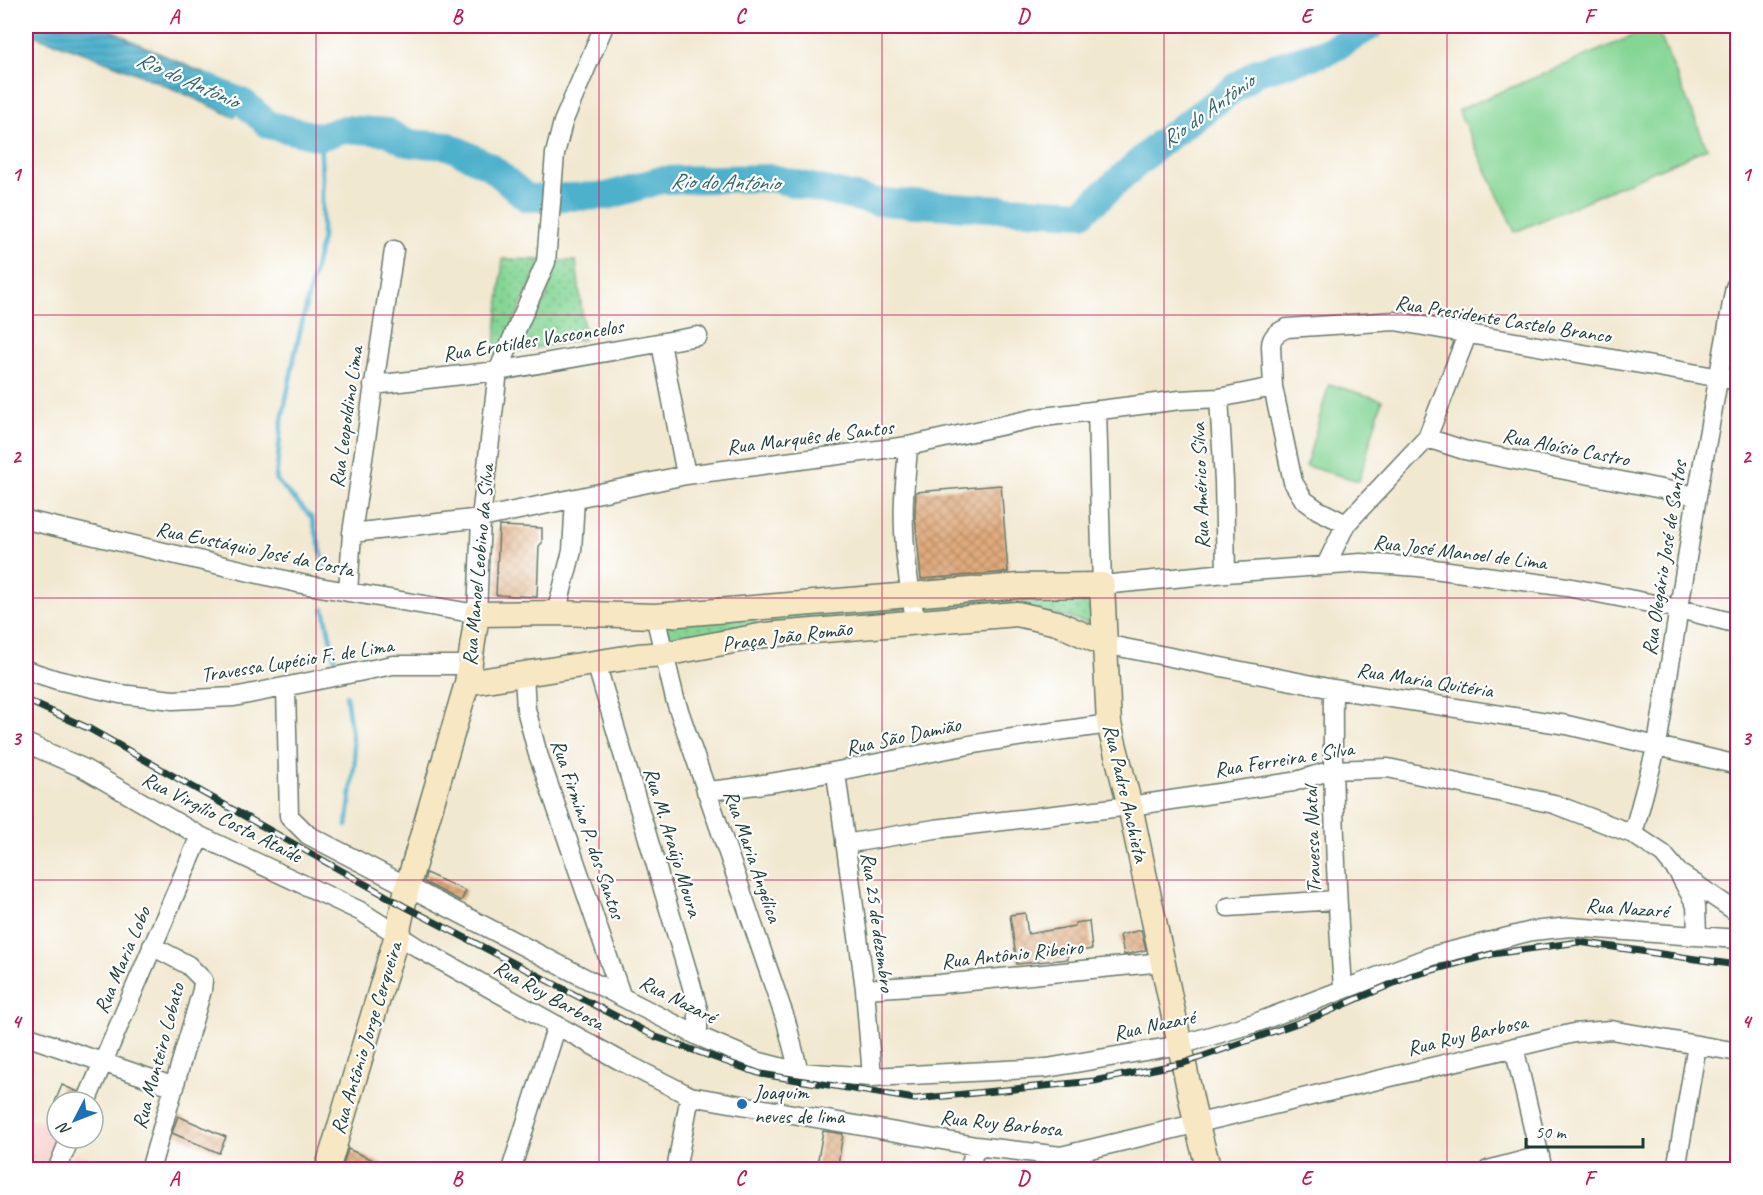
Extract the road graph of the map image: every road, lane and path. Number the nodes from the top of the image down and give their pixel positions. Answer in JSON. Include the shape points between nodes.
{"nodes":[{"id":1,"x":604,"y":26,"type":"edge"},
{"id":2,"x":394,"y":250,"type":"dead end"},
{"id":3,"x":1735,"y":287,"type":"dead end"},
{"id":4,"x":1467,"y":335,"type":"junction"},
{"id":5,"x":698,"y":336,"type":"dead end"},
{"id":6,"x":661,"y":343,"type":"junction"},
{"id":7,"x":498,"y":371,"type":"junction"},
{"id":8,"x":1718,"y":377,"type":"junction"},
{"id":9,"x":1737,"y":381,"type":"edge"},
{"id":10,"x":373,"y":385,"type":"junction"},
{"id":11,"x":1273,"y":387,"type":"junction"},
{"id":12,"x":1219,"y":398,"type":"junction"},
{"id":13,"x":1097,"y":411,"type":"junction"},
{"id":14,"x":1426,"y":438,"type":"junction"},
{"id":15,"x":908,"y":446,"type":"junction"},
{"id":16,"x":686,"y":475,"type":"junction"},
{"id":17,"x":1697,"y":496,"type":"junction"},
{"id":18,"x":575,"y":499,"type":"junction"},
{"id":19,"x":481,"y":518,"type":"junction"},
{"id":20,"x":26,"y":520,"type":"edge"},
{"id":21,"x":1346,"y":524,"type":"junction"},
{"id":22,"x":352,"y":533,"type":"junction"},
{"id":23,"x":1326,"y":566,"type":"junction"},
{"id":24,"x":1226,"y":573,"type":"junction"},
{"id":25,"x":1102,"y":585,"type":"junction"},
{"id":26,"x":1019,"y":586,"type":"junction"},
{"id":27,"x":348,"y":592,"type":"junction"},
{"id":28,"x":911,"y":596,"type":"junction"},
{"id":29,"x":765,"y":608,"type":"junction"},
{"id":30,"x":1680,"y":609,"type":"junction"},
{"id":31,"x":556,"y":613,"type":"junction"},
{"id":32,"x":477,"y":614,"type":"junction"},
{"id":33,"x":1017,"y":614,"type":"junction"},
{"id":34,"x":655,"y":616,"type":"junction"},
{"id":35,"x":916,"y":624,"type":"junction"},
{"id":36,"x":1737,"y":624,"type":"edge"},
{"id":37,"x":765,"y":635,"type":"junction"},
{"id":38,"x":1104,"y":644,"type":"junction"},
{"id":39,"x":664,"y":654,"type":"junction"},
{"id":40,"x":596,"y":663,"type":"junction"},
{"id":41,"x":26,"y":670,"type":"edge"},
{"id":42,"x":469,"y":674,"type":"junction"},
{"id":43,"x":524,"y":675,"type":"junction"},
{"id":44,"x":286,"y":688,"type":"junction"},
{"id":45,"x":1333,"y":689,"type":"junction"},
{"id":46,"x":1109,"y":724,"type":"junction"},
{"id":47,"x":26,"y":743,"type":"edge"},
{"id":48,"x":1657,"y":745,"type":"junction"},
{"id":49,"x":1737,"y":765,"type":"edge"},
{"id":50,"x":1332,"y":770,"type":"junction"},
{"id":51,"x":836,"y":773,"type":"junction"},
{"id":52,"x":706,"y":790,"type":"junction"},
{"id":53,"x":1130,"y":806,"type":"junction"},
{"id":54,"x":1633,"y":834,"type":"junction"},
{"id":55,"x":200,"y":836,"type":"junction"},
{"id":56,"x":845,"y":844,"type":"junction"},
{"id":57,"x":1678,"y":872,"type":"junction"},
{"id":58,"x":406,"y":897,"type":"junction"},
{"id":59,"x":1336,"y":900,"type":"junction"},
{"id":60,"x":1228,"y":907,"type":"dead end"},
{"id":61,"x":1737,"y":913,"type":"edge"},
{"id":62,"x":397,"y":935,"type":"junction"},
{"id":63,"x":1697,"y":935,"type":"junction"},
{"id":64,"x":1737,"y":939,"type":"edge"},
{"id":65,"x":152,"y":946,"type":"junction"},
{"id":66,"x":1163,"y":962,"type":"junction"},
{"id":67,"x":1343,"y":988,"type":"junction"},
{"id":68,"x":865,"y":989,"type":"junction"},
{"id":69,"x":621,"y":995,"type":"junction"},
{"id":70,"x":557,"y":1025,"type":"junction"},
{"id":71,"x":26,"y":1036,"type":"edge"},
{"id":72,"x":698,"y":1036,"type":"junction"},
{"id":73,"x":1180,"y":1045,"type":"junction"},
{"id":74,"x":1697,"y":1045,"type":"junction"},
{"id":75,"x":1514,"y":1047,"type":"junction"},
{"id":76,"x":1737,"y":1052,"type":"edge"},
{"id":77,"x":103,"y":1062,"type":"junction"},
{"id":78,"x":799,"y":1072,"type":"junction"},
{"id":79,"x":872,"y":1077,"type":"junction"},
{"id":80,"x":176,"y":1087,"type":"junction"},
{"id":81,"x":91,"y":1090,"type":"edge"},
{"id":82,"x":690,"y":1096,"type":"junction"},
{"id":83,"x":1197,"y":1122,"type":"junction"},
{"id":84,"x":976,"y":1146,"type":"junction"},
{"id":85,"x":65,"y":1150,"type":"edge"},
{"id":86,"x":1063,"y":1163,"type":"edge"},
{"id":87,"x":1541,"y":1163,"type":"edge"},
{"id":88,"x":57,"y":1170,"type":"edge"},
{"id":89,"x":150,"y":1170,"type":"edge"},
{"id":90,"x":327,"y":1170,"type":"edge"},
{"id":91,"x":511,"y":1170,"type":"edge"},
{"id":92,"x":676,"y":1170,"type":"edge"},
{"id":93,"x":969,"y":1170,"type":"edge"},
{"id":94,"x":1209,"y":1170,"type":"edge"},
{"id":95,"x":1488,"y":1170,"type":"edge"},
{"id":96,"x":1676,"y":1170,"type":"edge"}],
"edges":[{"from":1,"to":7,"type":"street","name":"Rua Manoel Leobino da Silva","via":[[563,122],[555,154],[546,262]]},
{"from":2,"to":10,"type":"street","name":"Rua Leopoldino Lima"},
{"from":3,"to":8,"type":"street","name":"Rua Olegário José de Santos"},
{"from":4,"to":8,"type":"street","name":"Rua Presidente Castelo Branco"},
{"from":4,"to":11,"type":"street","name":"Rua Presidente Castelo Branco","via":[[1395,321],[1287,328],[1271,341]]},
{"from":4,"to":14,"type":"street"},
{"from":5,"to":6,"type":"street","name":"Rua Erotildes Vasconcelos"},
{"from":6,"to":7,"type":"street","name":"Rua Erotildes Vasconcelos"},
{"from":6,"to":16,"type":"street"},
{"from":7,"to":10,"type":"street","name":"Rua Erotildes Vasconcelos"},
{"from":7,"to":19,"type":"street","name":"Rua Manoel Leobino da Silva"},
{"from":8,"to":9,"type":"street","name":"Rua Presidente Castelo Branco"},
{"from":8,"to":17,"type":"street","name":"Rua Olegário José de Santos"},
{"from":10,"to":22,"type":"street","name":"Rua Leopoldino Lima"},
{"from":11,"to":12,"type":"street","name":"Rua Marquês de Santos"},
{"from":11,"to":21,"type":"street","via":[[1293,482],[1304,500]]},
{"from":12,"to":13,"type":"street","name":"Rua Marquês de Santos"},
{"from":12,"to":24,"type":"street","name":"Rua Américo Silva"},
{"from":13,"to":15,"type":"street","name":"Rua Marquês de Santos","via":[[1036,418]]},
{"from":13,"to":25,"type":"street","name":"Rua Padre Anchieta"},
{"from":14,"to":17,"type":"street","name":"Rua Aloísio Castro","via":[[1464,450]]},
{"from":14,"to":21,"type":"street"},
{"from":15,"to":16,"type":"street","name":"Rua Marquês de Santos"},
{"from":15,"to":28,"type":"street","via":[[904,499]]},
{"from":16,"to":18,"type":"street","name":"Rua Marquês de Santos"},
{"from":17,"to":30,"type":"street","name":"Rua Olegário José de Santos"},
{"from":18,"to":19,"type":"street","name":"Rua Marquês de Santos"},
{"from":18,"to":31,"type":"street","via":[[572,551]]},
{"from":19,"to":22,"type":"street","name":"Rua Marquês de Santos"},
{"from":19,"to":32,"type":"street","name":"Rua Manoel Leobino da Silva"},
{"from":20,"to":27,"type":"street","name":"Rua Eustáquio José da Costa"},
{"from":21,"to":23,"type":"street"},
{"from":22,"to":27,"type":"street","name":"Rua Leopoldino Lima"},
{"from":23,"to":24,"type":"street","name":"Rua José Manoel de Lima"},
{"from":23,"to":30,"type":"street","name":"Rua José Manoel de Lima","via":[[1360,563],[1419,567],[1567,587]]},
{"from":24,"to":25,"type":"street","name":"Rua José Manoel de Lima"},
{"from":25,"to":26,"type":"street","name":"Praça João Romão"},
{"from":25,"to":38,"type":"street","name":"Rua Padre Anchieta"},
{"from":26,"to":28,"type":"street","name":"Praça João Romão"},
{"from":26,"to":33,"type":"street"},
{"from":27,"to":32,"type":"street","name":"Rua Eustáquio José da Costa"},
{"from":28,"to":29,"type":"street","name":"Praça João Romão"},
{"from":28,"to":35,"type":"street"},
{"from":29,"to":34,"type":"street","name":"Praça João Romão"},
{"from":29,"to":37,"type":"street"},
{"from":30,"to":36,"type":"street","name":"Rua José Manoel de Lima"},
{"from":30,"to":48,"type":"street","name":"Rua Olegário José de Santos"},
{"from":31,"to":32,"type":"street","name":"Praça João Romão"},
{"from":31,"to":34,"type":"street","name":"Praça João Romão"},
{"from":32,"to":42,"type":"street","name":"Rua Manoel Leobino da Silva"},
{"from":33,"to":35,"type":"street","name":"Praça João Romão"},
{"from":33,"to":38,"type":"street","name":"Praça João Romão","via":[[1057,623]]},
{"from":34,"to":39,"type":"street","name":"Rua Maria Angélica"},
{"from":35,"to":37,"type":"street","name":"Praça João Romão"},
{"from":37,"to":39,"type":"street","name":"Praça João Romão"},
{"from":38,"to":45,"type":"street","name":"Rua Maria Quitéria"},
{"from":38,"to":46,"type":"street","name":"Rua Padre Anchieta"},
{"from":39,"to":40,"type":"street","name":"Praça João Romão"},
{"from":39,"to":52,"type":"street","name":"Rua Maria Angélica"},
{"from":40,"to":43,"type":"street","name":"Praça João Romão"},
{"from":40,"to":72,"type":"street","name":"Rua M. Araújo Moura","via":[[698,1009]]},
{"from":41,"to":44,"type":"street","name":"Travessa Lupécio F. de Lima","via":[[120,694],[173,700],[234,698]]},
{"from":42,"to":43,"type":"street","name":"Praça João Romão"},
{"from":42,"to":44,"type":"street","name":"Travessa Lupécio F. de Lima","via":[[393,665]]},
{"from":42,"to":58,"type":"street","name":"Rua Manoel Leobino da Silva"},
{"from":43,"to":69,"type":"street","name":"Rua Firmino P. dos Santos","via":[[526,709],[537,751]]},
{"from":44,"to":58,"type":"street","name":"Rua Nazaré","via":[[289,816],[308,835]]},
{"from":45,"to":48,"type":"street","name":"Rua Maria Quitéria","via":[[1568,724]]},
{"from":45,"to":50,"type":"street","name":"Travessa Natal"},
{"from":46,"to":51,"type":"street","name":"Rua São Damião","via":[[965,746]]},
{"from":46,"to":53,"type":"street","name":"Rua Padre Anchieta"},
{"from":47,"to":55,"type":"street","name":"Rua Virgílio Costa Ataíde","via":[[83,768]]},
{"from":48,"to":49,"type":"street","name":"Rua Maria Quitéria"},
{"from":48,"to":54,"type":"street","name":"Rua Olegário José de Santos"},
{"from":50,"to":53,"type":"street","name":"Rua Ferreira e Silva","via":[[1293,782]]},
{"from":50,"to":54,"type":"street","name":"Rua Ferreira e Silva","via":[[1388,768],[1417,773],[1554,804]]},
{"from":50,"to":59,"type":"street","name":"Travessa Natal"},
{"from":51,"to":52,"type":"street","name":"Rua São Damião"},
{"from":51,"to":56,"type":"street","name":"Rua 25 de dezembro"},
{"from":52,"to":78,"type":"street","name":"Rua Maria Angélica","via":[[786,1021]]},
{"from":53,"to":56,"type":"street","name":"Rua Ferreira e Silva"},
{"from":53,"to":66,"type":"street","name":"Rua Padre Anchieta"},
{"from":54,"to":57,"type":"street","name":"Rua Ferreira e Silva","via":[[1663,854]]},
{"from":55,"to":62,"type":"street","name":"Rua Virgílio Costa Ataíde","via":[[360,911]]},
{"from":55,"to":65,"type":"street","name":"Rua Maria Lobo"},
{"from":56,"to":68,"type":"street","name":"Rua 25 de dezembro"},
{"from":57,"to":61,"type":"street"},
{"from":57,"to":63,"type":"street","name":"Rua Ferreira e Silva","via":[[1696,905]]},
{"from":58,"to":62,"type":"street","name":"Rua Antônio Jorge Cerqueira"},
{"from":58,"to":69,"type":"street","name":"Rua Nazaré"},
{"from":59,"to":60,"type":"street"},
{"from":59,"to":67,"type":"street","name":"Travessa Natal"},
{"from":62,"to":70,"type":"street","name":"Rua Ruy Barbosa"},
{"from":62,"to":90,"type":"street","name":"Rua Antônio Jorge Cerqueira"},
{"from":63,"to":64,"type":"street","name":"Rua Nazaré"},
{"from":63,"to":67,"type":"street","name":"Rua Nazaré","via":[[1570,927],[1532,931],[1432,956]]},
{"from":65,"to":77,"type":"street","name":"Rua Maria Lobo"},
{"from":65,"to":80,"type":"street","name":"Rua Monteiro Lobato","via":[[188,965],[203,980]]},
{"from":66,"to":68,"type":"street","name":"Rua Antônio Ribeiro"},
{"from":66,"to":73,"type":"street","name":"Rua Padre Anchieta"},
{"from":67,"to":73,"type":"street","name":"Rua Nazaré","via":[[1258,1023]]},
{"from":68,"to":79,"type":"street","name":"Rua 25 de dezembro"},
{"from":69,"to":72,"type":"street","name":"Rua Nazaré"},
{"from":70,"to":82,"type":"street","name":"Rua Ruy Barbosa"},
{"from":70,"to":91,"type":"street"},
{"from":71,"to":77,"type":"street"},
{"from":72,"to":78,"type":"street","name":"Rua Nazaré","via":[[756,1061]]},
{"from":73,"to":79,"type":"street","name":"Rua Nazaré","via":[[1047,1068]]},
{"from":73,"to":83,"type":"street","name":"Rua Padre Anchieta"},
{"from":74,"to":75,"type":"street","name":"Rua Ruy Barbosa","via":[[1611,1030],[1574,1033]]},
{"from":74,"to":76,"type":"street","name":"Rua Ruy Barbosa"},
{"from":74,"to":96,"type":"street"},
{"from":75,"to":83,"type":"street","name":"Rua Ruy Barbosa"},
{"from":75,"to":87,"type":"street"},
{"from":77,"to":80,"type":"street"},
{"from":77,"to":81,"type":"street","name":"Rua Maria Lobo"},
{"from":78,"to":79,"type":"street","name":"Rua Nazaré"},
{"from":80,"to":89,"type":"street","name":"Rua Monteiro Lobato"},
{"from":82,"to":84,"type":"street","name":"Rua Ruy Barbosa"},
{"from":82,"to":92,"type":"street"},
{"from":83,"to":86,"type":"street","name":"Rua Ruy Barbosa"},
{"from":83,"to":94,"type":"street","name":"Rua Padre Anchieta"},
{"from":84,"to":86,"type":"street","name":"Rua Ruy Barbosa"},
{"from":84,"to":93,"type":"street"},
{"from":85,"to":88,"type":"street"},
{"from":87,"to":95,"type":"street"}]}
